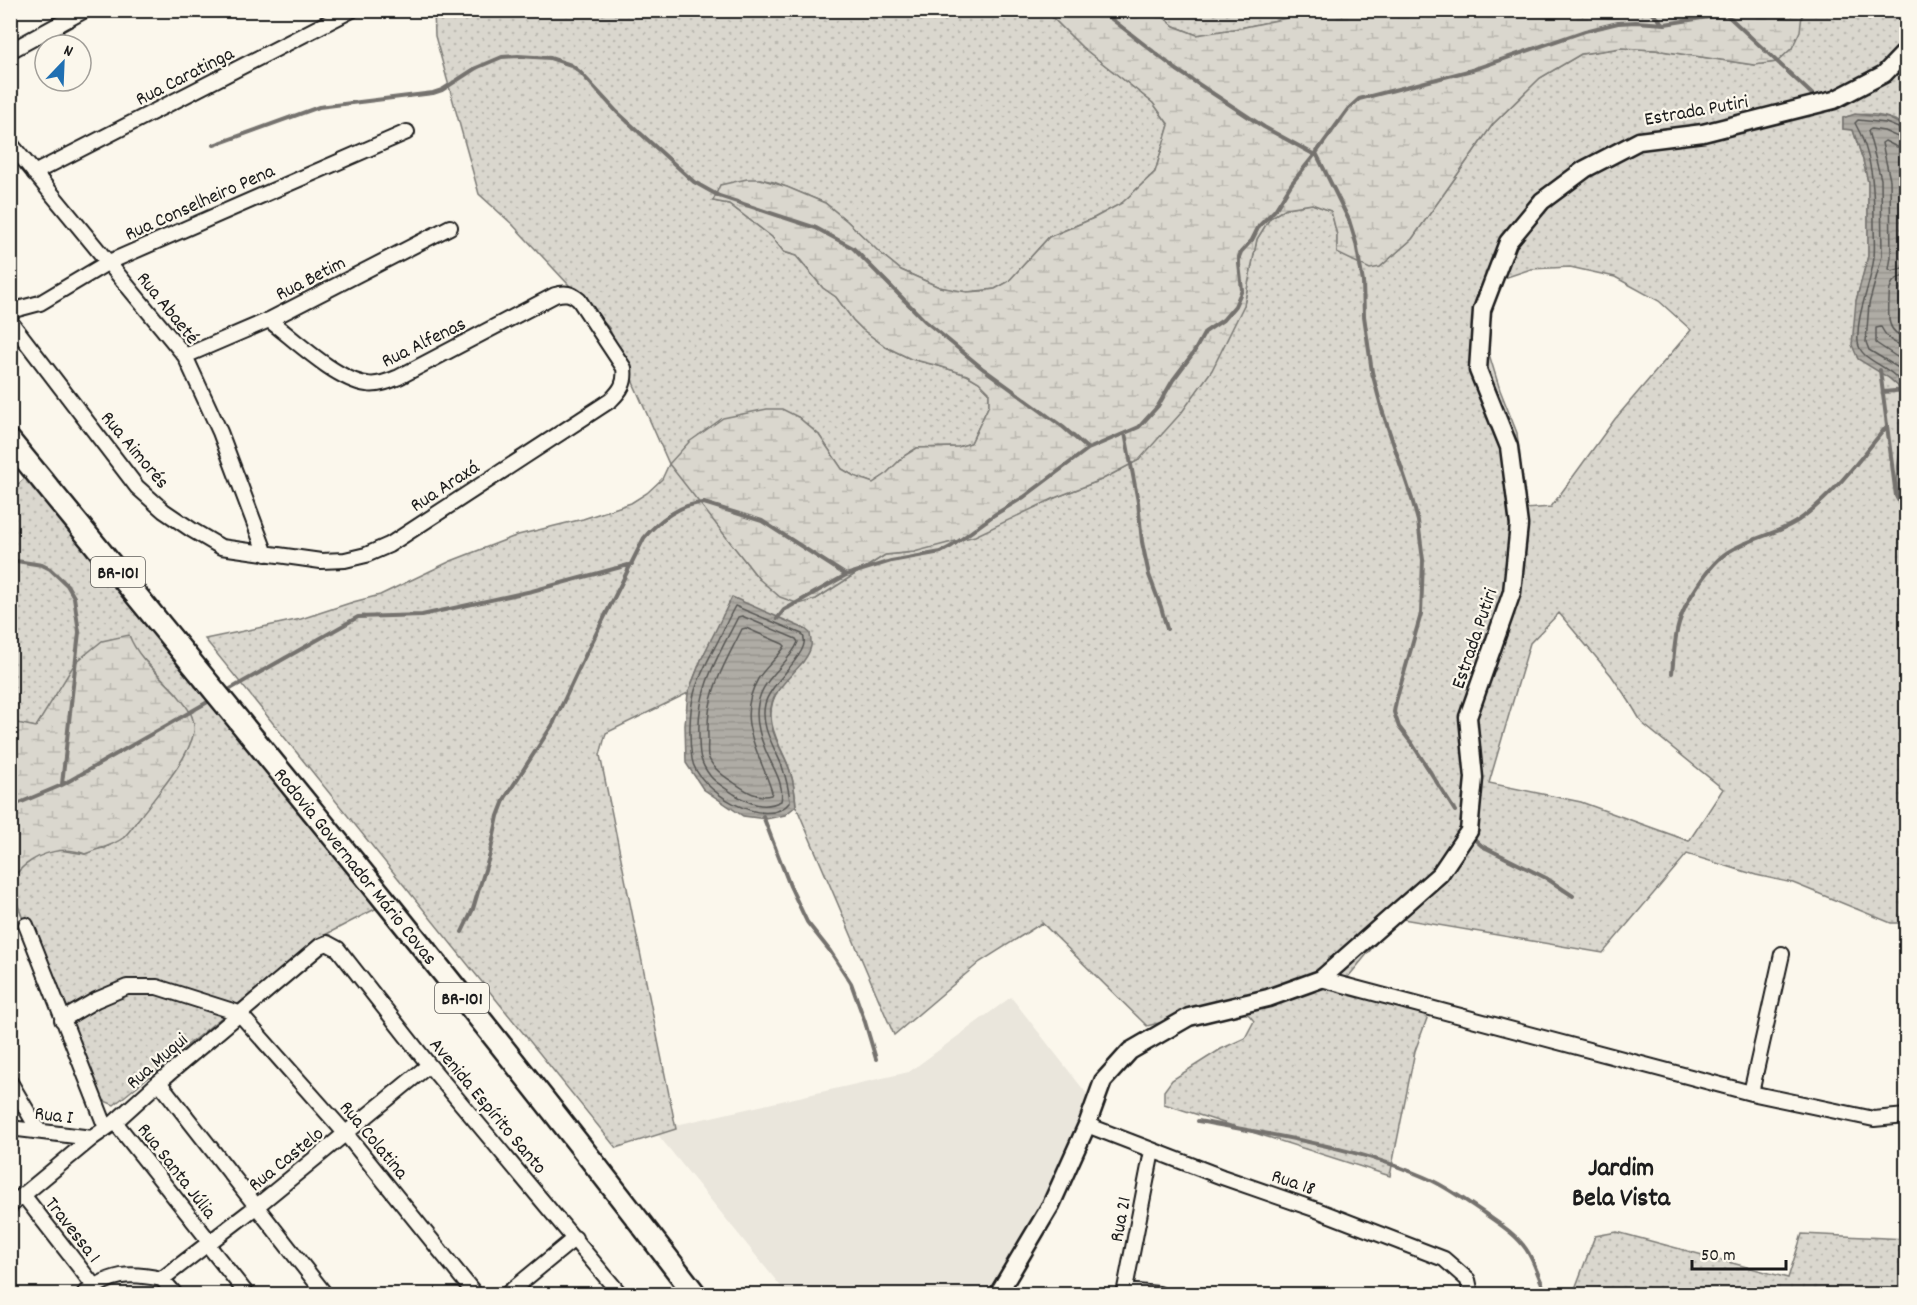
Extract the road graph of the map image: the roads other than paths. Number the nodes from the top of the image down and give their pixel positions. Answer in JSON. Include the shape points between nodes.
{"nodes":[{"id":1,"x":85,"y":10,"type":"edge"},
{"id":2,"x":352,"y":10,"type":"edge"},
{"id":3,"x":10,"y":51,"type":"edge"},
{"id":4,"x":1906,"y":51,"type":"edge"},
{"id":5,"x":407,"y":132,"type":"dead end"},
{"id":6,"x":10,"y":143,"type":"edge"},
{"id":7,"x":34,"y":174,"type":"junction"},
{"id":8,"x":450,"y":227,"type":"dead end"},
{"id":9,"x":107,"y":263,"type":"junction"},
{"id":10,"x":10,"y":311,"type":"edge"},
{"id":11,"x":269,"y":320,"type":"junction"},
{"id":12,"x":10,"y":321,"type":"edge"},
{"id":13,"x":185,"y":356,"type":"junction"},
{"id":14,"x":623,"y":385,"type":"joint"},
{"id":15,"x":10,"y":441,"type":"edge"},
{"id":16,"x":266,"y":554,"type":"junction"},
{"id":17,"x":26,"y":926,"type":"dead end"},
{"id":18,"x":327,"y":943,"type":"joint"},
{"id":19,"x":1782,"y":954,"type":"dead end"},
{"id":20,"x":1321,"y":979,"type":"junction"},
{"id":21,"x":239,"y":1013,"type":"junction"},
{"id":22,"x":62,"y":1020,"type":"junction"},
{"id":23,"x":429,"y":1065,"type":"junction"},
{"id":24,"x":10,"y":1082,"type":"edge"},
{"id":25,"x":159,"y":1082,"type":"junction"},
{"id":26,"x":1751,"y":1093,"type":"junction"},
{"id":27,"x":1906,"y":1116,"type":"edge"},
{"id":28,"x":111,"y":1125,"type":"junction"},
{"id":29,"x":1087,"y":1125,"type":"junction"},
{"id":30,"x":10,"y":1128,"type":"edge"},
{"id":31,"x":39,"y":1131,"type":"junction"},
{"id":32,"x":346,"y":1134,"type":"junction"},
{"id":33,"x":92,"y":1138,"type":"junction"},
{"id":34,"x":1152,"y":1151,"type":"junction"},
{"id":35,"x":24,"y":1196,"type":"junction"},
{"id":36,"x":10,"y":1206,"type":"edge"},
{"id":37,"x":257,"y":1206,"type":"junction"},
{"id":38,"x":575,"y":1238,"type":"junction"},
{"id":39,"x":208,"y":1243,"type":"junction"},
{"id":40,"x":162,"y":1279,"type":"junction"},
{"id":41,"x":89,"y":1290,"type":"edge"},
{"id":42,"x":1124,"y":1293,"type":"edge"},
{"id":43,"x":175,"y":1294,"type":"edge"},
{"id":44,"x":247,"y":1294,"type":"edge"},
{"id":45,"x":325,"y":1294,"type":"edge"},
{"id":46,"x":476,"y":1294,"type":"edge"},
{"id":47,"x":507,"y":1294,"type":"edge"},
{"id":48,"x":620,"y":1294,"type":"edge"},
{"id":49,"x":695,"y":1294,"type":"edge"},
{"id":50,"x":998,"y":1294,"type":"edge"},
{"id":51,"x":1159,"y":1294,"type":"edge"},
{"id":52,"x":1472,"y":1294,"type":"edge"}],
"edges":[{"from":1,"to":3,"type":"street"},
{"from":2,"to":7,"type":"street","name":"Rua Caratinga"},
{"from":4,"to":20,"type":"street","name":"Estrada Putiri","via":[[1884,74],[1834,100],[1703,133],[1639,141],[1585,168],[1542,201],[1508,242],[1482,310],[1478,370],[1509,447],[1519,525],[1512,592],[1468,717],[1474,777],[1470,831],[1440,874]]},
{"from":5,"to":9,"type":"street","name":"Rua Conselheiro Pena"},
{"from":6,"to":7,"type":"street","name":"Rua Abaeté"},
{"from":7,"to":9,"type":"street","name":"Rua Abaeté"},
{"from":8,"to":11,"type":"street","name":"Rua Betim"},
{"from":9,"to":10,"type":"street","name":"Rua Conselheiro Pena","via":[[40,303]]},
{"from":9,"to":13,"type":"street","name":"Rua Abaeté"},
{"from":11,"to":13,"type":"street","name":"Rua Betim"},
{"from":11,"to":14,"type":"street","name":"Rua Alfenas","via":[[334,370],[369,385],[399,377],[555,295],[569,293],[579,300],[624,368]]},
{"from":12,"to":16,"type":"street","name":"Rua Aimorés","via":[[137,487],[192,531],[221,547]]},
{"from":13,"to":16,"type":"street","name":"Rua Abaeté","via":[[220,432]]},
{"from":14,"to":16,"type":"street","name":"Rua Araxá","via":[[610,400],[389,545],[345,560]]},
{"from":15,"to":49,"type":"main road","name":"Rodovia Governador Mário Covas","number":"BR-101","via":[[587,1152]]},
{"from":17,"to":22,"type":"street","name":"Rua Santa Júlia"},
{"from":18,"to":21,"type":"street","name":"Rua Muqui"},
{"from":18,"to":23,"type":"street","name":"Avenida Espírito Santo","via":[[338,949]]},
{"from":19,"to":26,"type":"street"},
{"from":20,"to":26,"type":"street"},
{"from":20,"to":29,"type":"street","name":"Estrada Putiri","via":[[1268,998],[1189,1017],[1130,1050],[1103,1081]]},
{"from":21,"to":22,"type":"street","via":[[157,987],[128,987]]},
{"from":21,"to":25,"type":"street","name":"Rua Muqui"},
{"from":21,"to":32,"type":"street","name":"Rua Colatina"},
{"from":22,"to":28,"type":"street","name":"Rua Santa Júlia"},
{"from":23,"to":32,"type":"street","name":"Rua Castelo"},
{"from":23,"to":38,"type":"street","name":"Avenida Espírito Santo"},
{"from":24,"to":31,"type":"street"},
{"from":25,"to":28,"type":"street","name":"Rua Muqui"},
{"from":25,"to":37,"type":"street"},
{"from":26,"to":27,"type":"street","via":[[1874,1119]]},
{"from":28,"to":33,"type":"street","name":"Rua Muqui"},
{"from":28,"to":39,"type":"street","name":"Rua Santa Júlia"},
{"from":29,"to":34,"type":"street","name":"Rua 18"},
{"from":29,"to":50,"type":"street","name":"Estrada Putiri","via":[[1051,1205]]},
{"from":30,"to":31,"type":"street","name":"Rua I"},
{"from":31,"to":33,"type":"street","name":"Rua I"},
{"from":32,"to":37,"type":"street","name":"Rua Castelo"},
{"from":32,"to":46,"type":"street","name":"Rua Colatina"},
{"from":33,"to":35,"type":"street","name":"Rua Muqui"},
{"from":34,"to":42,"type":"street","name":"Rua 21"},
{"from":34,"to":52,"type":"street","name":"Rua 18","via":[[1444,1259],[1468,1280]]},
{"from":35,"to":36,"type":"street","name":"Rua Muqui"},
{"from":35,"to":41,"type":"street","name":"Travessa 1"},
{"from":37,"to":39,"type":"street","name":"Rua Castelo"},
{"from":37,"to":45,"type":"street"},
{"from":38,"to":47,"type":"street"},
{"from":38,"to":48,"type":"street","name":"Avenida Espírito Santo"},
{"from":39,"to":40,"type":"street","name":"Rua Castelo"},
{"from":39,"to":44,"type":"street","name":"Rua Santa Júlia"},
{"from":40,"to":41,"type":"street","via":[[119,1275]]},
{"from":40,"to":43,"type":"street"},
{"from":42,"to":51,"type":"street"}]}
